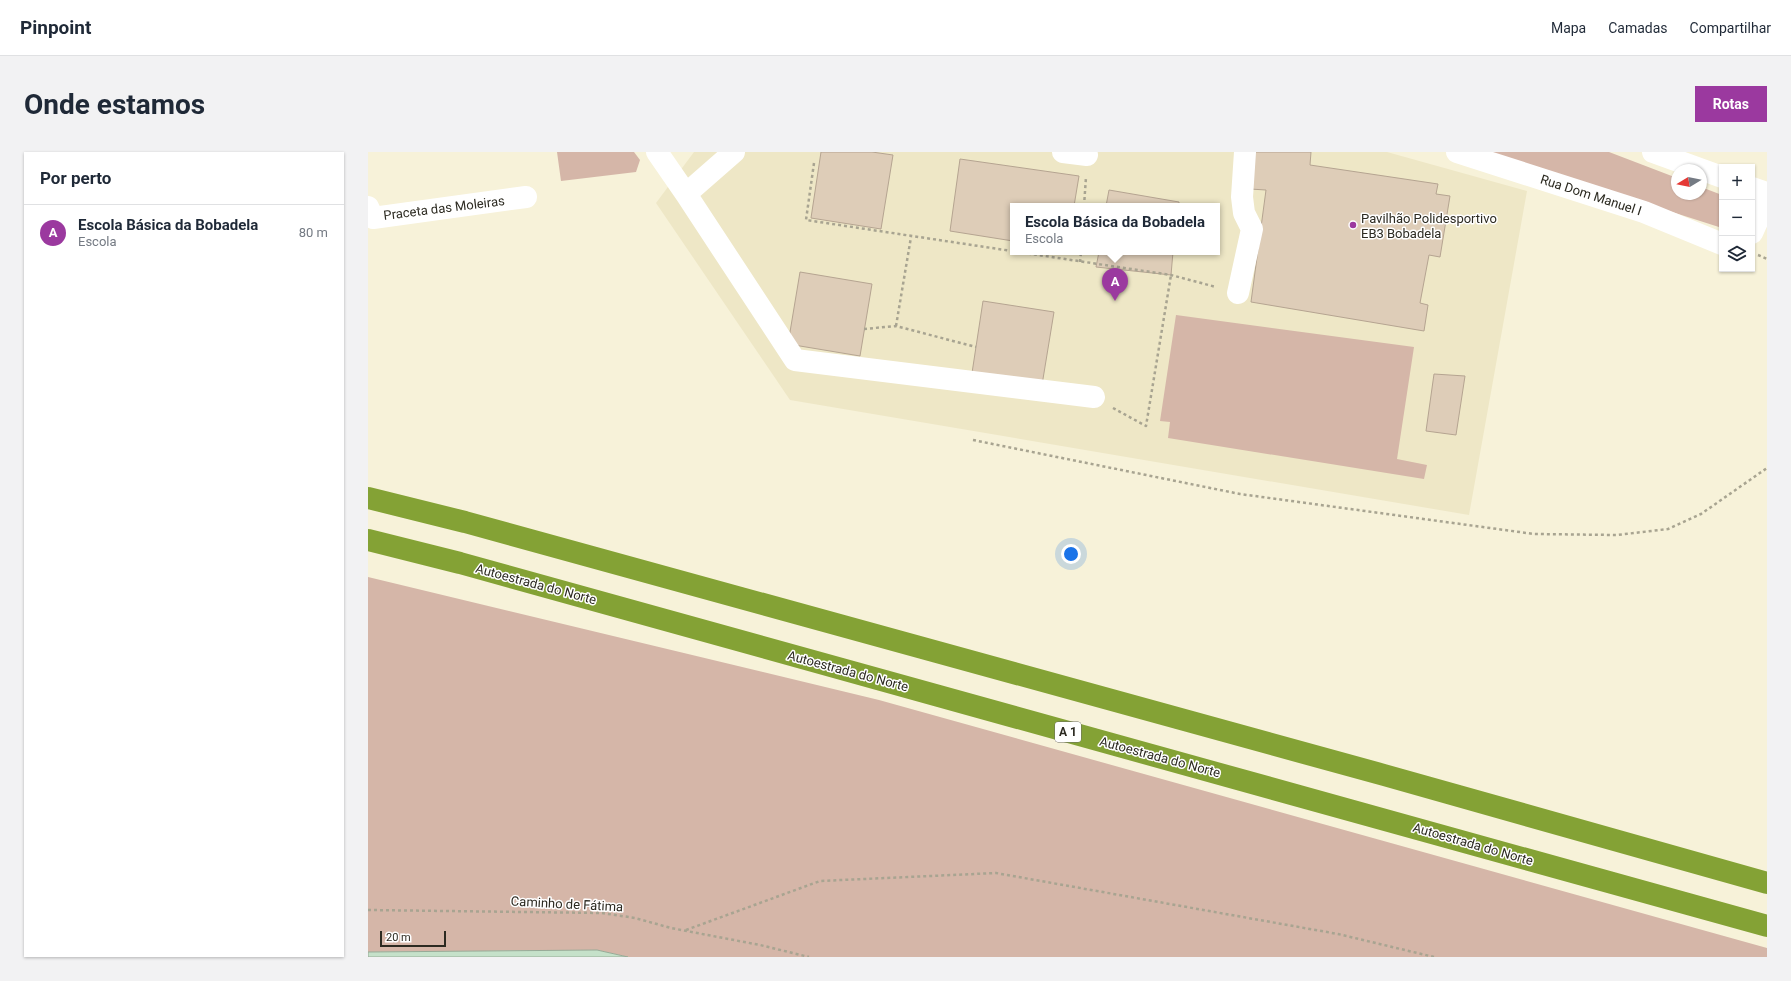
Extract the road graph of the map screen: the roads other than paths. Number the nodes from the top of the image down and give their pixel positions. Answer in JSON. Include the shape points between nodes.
{"nodes":[{"id":1,"x":657,"y":152,"type":"edge"},
{"id":2,"x":734,"y":152,"type":"edge"},
{"id":3,"x":1063,"y":152,"type":"edge"},
{"id":4,"x":1245,"y":152,"type":"edge"},
{"id":5,"x":1457,"y":152,"type":"edge"},
{"id":6,"x":1653,"y":152,"type":"edge"},
{"id":7,"x":1087,"y":155,"type":"road end"},
{"id":8,"x":1719,"y":176,"type":"edge"},
{"id":9,"x":1755,"y":189,"type":"edge"},
{"id":10,"x":1767,"y":193,"type":"edge"},
{"id":11,"x":686,"y":194,"type":"junction"},
{"id":12,"x":526,"y":198,"type":"dead end"},
{"id":13,"x":1767,"y":200,"type":"edge"},
{"id":14,"x":368,"y":207,"type":"edge"},
{"id":15,"x":1755,"y":226,"type":"edge"},
{"id":16,"x":1719,"y":243,"type":"edge"},
{"id":17,"x":1238,"y":293,"type":"road end"},
{"id":18,"x":1094,"y":397,"type":"road end"},
{"id":19,"x":368,"y":498,"type":"edge"},
{"id":20,"x":368,"y":540,"type":"edge"},
{"id":21,"x":1767,"y":883,"type":"edge"},
{"id":22,"x":1767,"y":926,"type":"edge"}],
"edges":[{"from":1,"to":11,"type":"street"},
{"from":2,"to":11,"type":"street"},
{"from":3,"to":7,"type":"street"},
{"from":4,"to":17,"type":"street","via":[[1242,196],[1244,213],[1252,229]]},
{"from":5,"to":16,"type":"street","name":"Rua Dom Manuel I","via":[[1644,212]]},
{"from":6,"to":8,"type":"street"},
{"from":9,"to":10,"type":"street"},
{"from":11,"to":18,"type":"street","via":[[795,360]]},
{"from":12,"to":14,"type":"street","name":"Praceta das Moleiras","via":[[373,218]]},
{"from":13,"to":15,"type":"street"},
{"from":19,"to":21,"type":"highway","via":[[465,522],[1331,760]]},
{"from":20,"to":22,"type":"highway","name":"Autoestrada do Norte","number":"A 1"}]}
